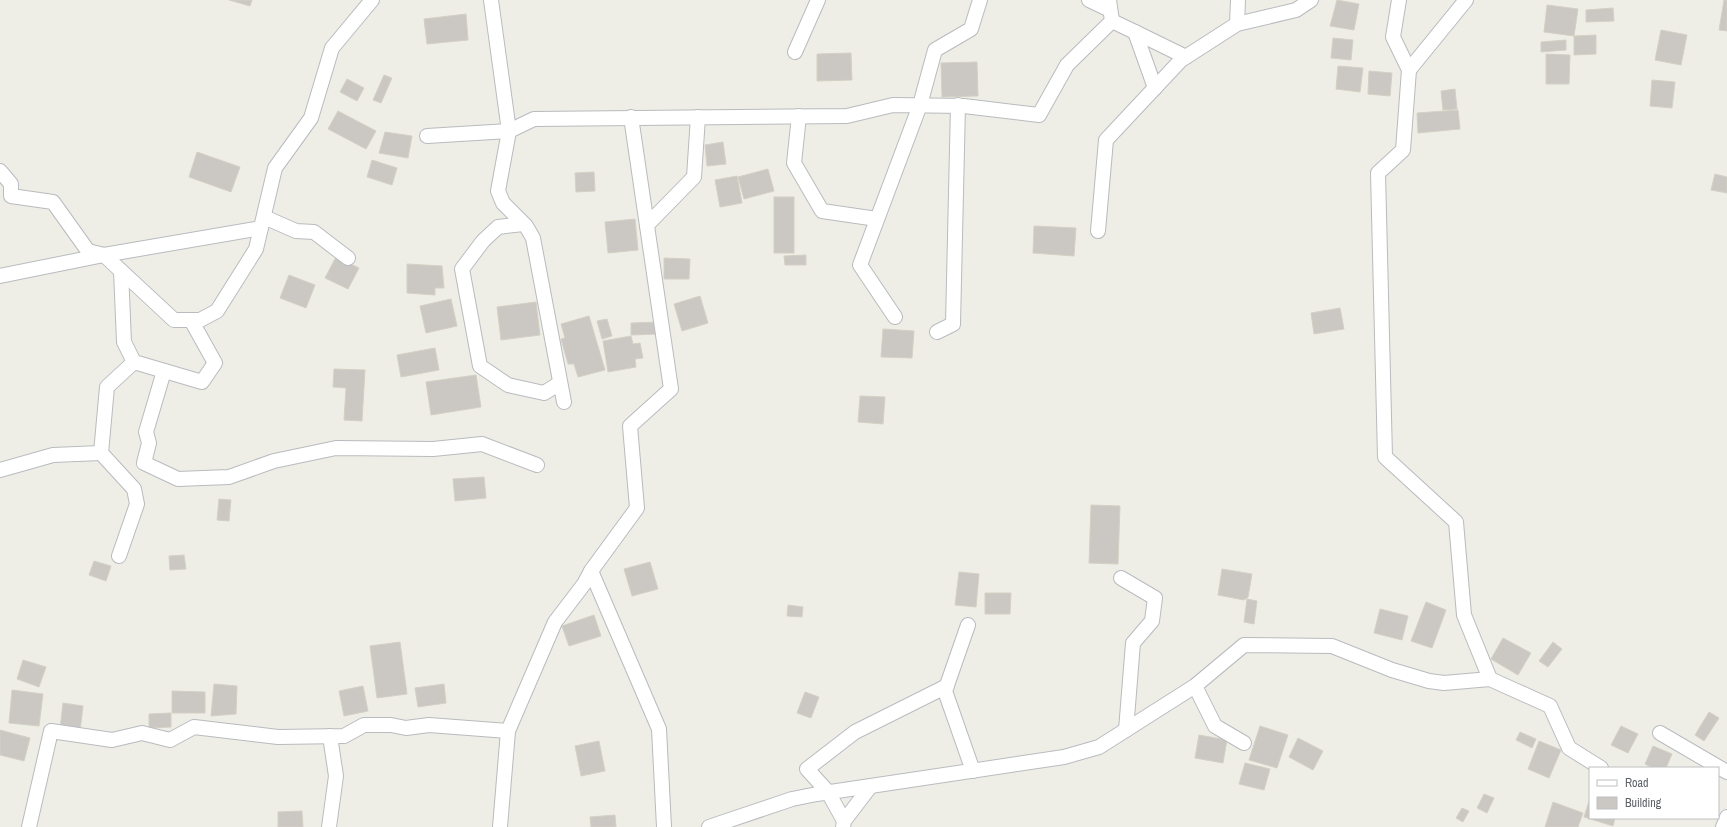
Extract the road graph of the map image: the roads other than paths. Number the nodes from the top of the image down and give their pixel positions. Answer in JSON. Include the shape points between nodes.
{"nodes":[{"id":1,"x":372,"y":0,"type":"edge"},
{"id":2,"x":491,"y":0,"type":"edge"},
{"id":3,"x":818,"y":0,"type":"edge"},
{"id":4,"x":980,"y":0,"type":"edge"},
{"id":5,"x":1089,"y":0,"type":"edge"},
{"id":6,"x":1238,"y":0,"type":"edge"},
{"id":7,"x":1311,"y":0,"type":"edge"},
{"id":8,"x":1399,"y":0,"type":"edge"},
{"id":9,"x":1466,"y":0,"type":"edge"},
{"id":10,"x":1110,"y":10,"type":"edge"},
{"id":11,"x":1238,"y":24,"type":"junction"},
{"id":12,"x":1135,"y":32,"type":"junction"},
{"id":13,"x":795,"y":52,"type":"dead end"},
{"id":14,"x":1186,"y":56,"type":"junction"},
{"id":15,"x":1409,"y":70,"type":"junction"},
{"id":16,"x":1155,"y":88,"type":"junction"},
{"id":17,"x":920,"y":105,"type":"junction"},
{"id":18,"x":958,"y":105,"type":"junction"},
{"id":19,"x":799,"y":116,"type":"junction"},
{"id":20,"x":631,"y":117,"type":"junction"},
{"id":21,"x":698,"y":117,"type":"junction"},
{"id":22,"x":509,"y":131,"type":"junction"},
{"id":23,"x":427,"y":136,"type":"dead end"},
{"id":24,"x":0,"y":171,"type":"edge"},
{"id":25,"x":877,"y":219,"type":"junction"},
{"id":26,"x":263,"y":222,"type":"junction"},
{"id":27,"x":522,"y":224,"type":"junction"},
{"id":28,"x":647,"y":225,"type":"junction"},
{"id":29,"x":1098,"y":231,"type":"dead end"},
{"id":30,"x":104,"y":255,"type":"junction"},
{"id":31,"x":348,"y":258,"type":"dead end"},
{"id":32,"x":121,"y":271,"type":"junction"},
{"id":33,"x":0,"y":276,"type":"edge"},
{"id":34,"x":895,"y":317,"type":"dead end"},
{"id":35,"x":191,"y":320,"type":"junction"},
{"id":36,"x":937,"y":332,"type":"dead end"},
{"id":37,"x":134,"y":362,"type":"junction"},
{"id":38,"x":164,"y":371,"type":"junction"},
{"id":39,"x":560,"y":383,"type":"junction"},
{"id":40,"x":564,"y":402,"type":"dead end"},
{"id":41,"x":101,"y":453,"type":"junction"},
{"id":42,"x":537,"y":465,"type":"dead end"},
{"id":43,"x":0,"y":470,"type":"edge"},
{"id":44,"x":119,"y":556,"type":"dead end"},
{"id":45,"x":592,"y":571,"type":"junction"},
{"id":46,"x":1121,"y":578,"type":"dead end"},
{"id":47,"x":968,"y":625,"type":"dead end"},
{"id":48,"x":1490,"y":680,"type":"junction"},
{"id":49,"x":947,"y":686,"type":"junction"},
{"id":50,"x":1195,"y":686,"type":"junction"},
{"id":51,"x":1126,"y":730,"type":"junction"},
{"id":52,"x":508,"y":731,"type":"junction"},
{"id":53,"x":1660,"y":733,"type":"dead end"},
{"id":54,"x":330,"y":736,"type":"junction"},
{"id":55,"x":1244,"y":743,"type":"dead end"},
{"id":56,"x":1599,"y":767,"type":"edge"},
{"id":57,"x":1718,"y":767,"type":"edge"},
{"id":58,"x":973,"y":771,"type":"junction"},
{"id":59,"x":870,"y":787,"type":"junction"},
{"id":60,"x":828,"y":792,"type":"junction"},
{"id":61,"x":1727,"y":817,"type":"edge"},
{"id":62,"x":844,"y":824,"type":"edge"},
{"id":63,"x":29,"y":827,"type":"edge"},
{"id":64,"x":329,"y":827,"type":"edge"},
{"id":65,"x":500,"y":827,"type":"edge"},
{"id":66,"x":664,"y":827,"type":"edge"},
{"id":67,"x":709,"y":827,"type":"edge"},
{"id":68,"x":1723,"y":827,"type":"edge"}],
"edges":[{"from":1,"to":26,"type":"street","via":[[332,48],[311,118],[275,168]]},
{"from":2,"to":22,"type":"street"},
{"from":3,"to":13,"type":"street"},
{"from":4,"to":17,"type":"street","via":[[971,30],[935,50]]},
{"from":5,"to":10,"type":"street"},
{"from":6,"to":11,"type":"street"},
{"from":7,"to":11,"type":"street","via":[[1296,10]]},
{"from":8,"to":15,"type":"street","via":[[1393,37]]},
{"from":9,"to":15,"type":"street"},
{"from":10,"to":12,"type":"street"},
{"from":10,"to":18,"type":"street","via":[[1067,65],[1039,115]]},
{"from":11,"to":14,"type":"street"},
{"from":12,"to":14,"type":"street"},
{"from":12,"to":16,"type":"street"},
{"from":14,"to":16,"type":"street"},
{"from":15,"to":48,"type":"street","via":[[1403,150],[1378,173],[1385,457],[1456,522],[1464,614]]},
{"from":16,"to":29,"type":"street","via":[[1106,140]]},
{"from":17,"to":18,"type":"street"},
{"from":17,"to":19,"type":"street","via":[[893,104],[847,116]]},
{"from":17,"to":25,"type":"street"},
{"from":18,"to":36,"type":"street","via":[[953,324]]},
{"from":19,"to":21,"type":"street"},
{"from":19,"to":25,"type":"street","via":[[794,163],[822,210]]},
{"from":20,"to":21,"type":"street"},
{"from":20,"to":22,"type":"street","via":[[534,119]]},
{"from":20,"to":28,"type":"street"},
{"from":21,"to":28,"type":"street","via":[[694,177]]},
{"from":22,"to":23,"type":"street"},
{"from":22,"to":27,"type":"street","via":[[498,191],[503,202]]},
{"from":24,"to":30,"type":"street","via":[[11,184],[11,196],[53,202],[88,251]]},
{"from":25,"to":34,"type":"street","via":[[860,265]]},
{"from":26,"to":30,"type":"street"},
{"from":26,"to":31,"type":"street","via":[[296,231],[314,232]]},
{"from":26,"to":35,"type":"street","via":[[256,248],[217,311],[200,320]]},
{"from":27,"to":39,"type":"street","via":[[533,238]]},
{"from":27,"to":39,"type":"street","via":[[498,227],[483,241],[462,270],[480,366],[508,385],[544,392]]},
{"from":28,"to":45,"type":"street","via":[[671,389],[630,426],[637,508]]},
{"from":30,"to":32,"type":"street"},
{"from":30,"to":33,"type":"street"},
{"from":32,"to":35,"type":"street","via":[[174,320]]},
{"from":32,"to":37,"type":"street","via":[[124,342]]},
{"from":35,"to":38,"type":"street","via":[[214,363],[202,382]]},
{"from":37,"to":38,"type":"street"},
{"from":37,"to":41,"type":"street","via":[[107,387]]},
{"from":38,"to":42,"type":"street","via":[[146,432],[149,443],[144,463],[178,479],[229,477],[274,461],[336,448],[433,449],[482,444]]},
{"from":39,"to":40,"type":"street"},
{"from":41,"to":43,"type":"street","via":[[53,455]]},
{"from":41,"to":44,"type":"street","via":[[134,489],[137,504]]},
{"from":45,"to":52,"type":"street","via":[[555,622]]},
{"from":45,"to":66,"type":"street","via":[[659,728]]},
{"from":46,"to":51,"type":"street","via":[[1155,598],[1152,621],[1133,643]]},
{"from":47,"to":49,"type":"street"},
{"from":48,"to":50,"type":"street","via":[[1444,683],[1429,680],[1392,670],[1332,646],[1244,645]]},
{"from":48,"to":56,"type":"street","via":[[1550,706],[1569,748]]},
{"from":49,"to":58,"type":"street","via":[[946,691]]},
{"from":49,"to":60,"type":"street","via":[[855,732],[807,769]]},
{"from":50,"to":51,"type":"street"},
{"from":50,"to":55,"type":"street","via":[[1215,726]]},
{"from":51,"to":58,"type":"street","via":[[1100,747],[1064,757]]},
{"from":52,"to":54,"type":"street","via":[[429,725],[406,728],[364,724],[344,736]]},
{"from":52,"to":65,"type":"street"},
{"from":53,"to":57,"type":"street"},
{"from":54,"to":63,"type":"street","via":[[278,737],[194,727],[170,740],[142,733],[112,740],[50,731]]},
{"from":54,"to":64,"type":"street","via":[[336,776]]},
{"from":58,"to":59,"type":"street"},
{"from":59,"to":60,"type":"street"},
{"from":59,"to":62,"type":"street"},
{"from":60,"to":62,"type":"street"},
{"from":60,"to":67,"type":"street","via":[[792,799]]},
{"from":61,"to":68,"type":"street"}]}
